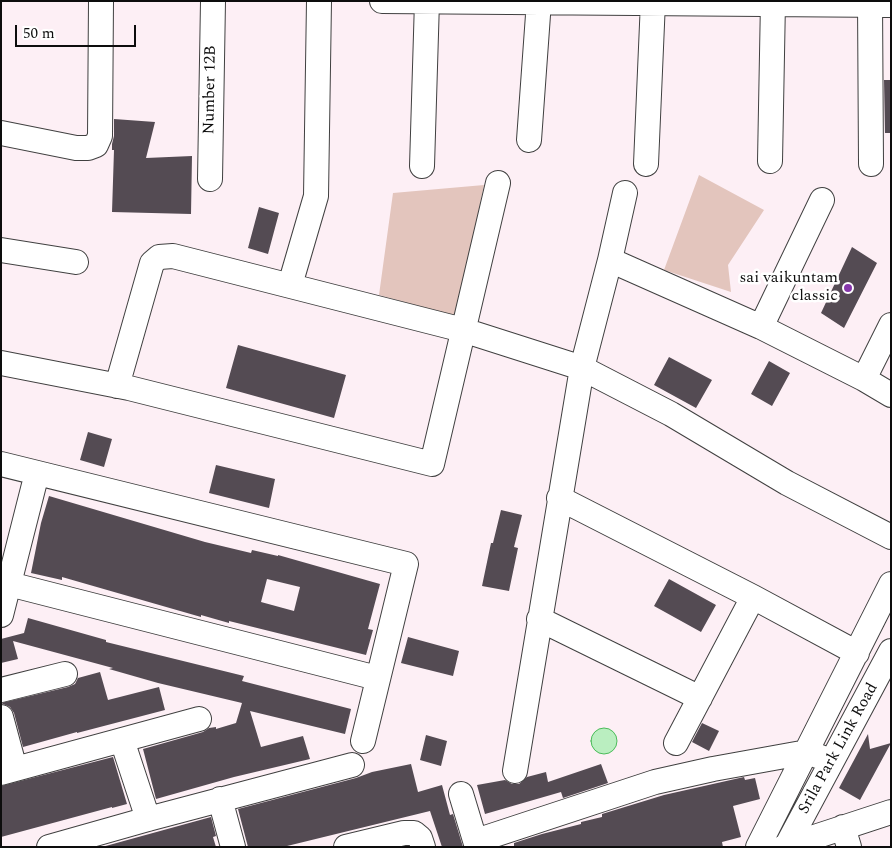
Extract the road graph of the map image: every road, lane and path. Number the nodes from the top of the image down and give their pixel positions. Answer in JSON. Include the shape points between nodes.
{"nodes":[{"id":1,"x":101,"y":1,"type":"edge"},
{"id":2,"x":212,"y":1,"type":"edge"},
{"id":3,"x":319,"y":1,"type":"edge"},
{"id":4,"x":382,"y":1,"type":"edge"},
{"id":5,"x":427,"y":1,"type":"edge"},
{"id":6,"x":539,"y":2,"type":"edge"},
{"id":7,"x":653,"y":2,"type":"edge"},
{"id":8,"x":773,"y":2,"type":"edge"},
{"id":9,"x":877,"y":3,"type":"edge"},
{"id":10,"x":1,"y":132,"type":"edge"},
{"id":11,"x":529,"y":140,"type":"dead end"},
{"id":12,"x":770,"y":161,"type":"dead end"},
{"id":13,"x":646,"y":164,"type":"dead end"},
{"id":14,"x":870,"y":164,"type":"dead end"},
{"id":15,"x":422,"y":166,"type":"dead end"},
{"id":16,"x":210,"y":179,"type":"dead end"},
{"id":17,"x":498,"y":183,"type":"dead end"},
{"id":18,"x":625,"y":193,"type":"dead end"},
{"id":19,"x":822,"y":200,"type":"dead end"},
{"id":20,"x":1,"y":250,"type":"edge"},
{"id":21,"x":610,"y":260,"type":"junction"},
{"id":22,"x":76,"y":262,"type":"dead end"},
{"id":23,"x":290,"y":285,"type":"junction"},
{"id":24,"x":891,"y":325,"type":"edge"},
{"id":25,"x":761,"y":327,"type":"junction"},
{"id":26,"x":463,"y":330,"type":"junction"},
{"id":27,"x":1,"y":362,"type":"edge"},
{"id":28,"x":582,"y":368,"type":"junction"},
{"id":29,"x":864,"y":379,"type":"junction"},
{"id":30,"x":117,"y":386,"type":"junction"},
{"id":31,"x":891,"y":395,"type":"edge"},
{"id":32,"x":1,"y":464,"type":"edge"},
{"id":33,"x":37,"y":473,"type":"junction"},
{"id":34,"x":559,"y":498,"type":"junction"},
{"id":35,"x":891,"y":537,"type":"edge"},
{"id":36,"x":9,"y":584,"type":"junction"},
{"id":37,"x":891,"y":584,"type":"edge"},
{"id":38,"x":753,"y":596,"type":"junction"},
{"id":39,"x":1,"y":615,"type":"edge"},
{"id":40,"x":539,"y":619,"type":"junction"},
{"id":41,"x":856,"y":653,"type":"junction"},
{"id":42,"x":888,"y":664,"type":"edge"},
{"id":43,"x":64,"y":674,"type":"dead end"},
{"id":44,"x":377,"y":678,"type":"junction"},
{"id":45,"x":1,"y":690,"type":"edge"},
{"id":46,"x":700,"y":698,"type":"junction"},
{"id":47,"x":1,"y":717,"type":"edge"},
{"id":48,"x":199,"y":719,"type":"dead end"},
{"id":49,"x":122,"y":740,"type":"junction"},
{"id":50,"x":363,"y":741,"type":"dead end"},
{"id":51,"x":676,"y":743,"type":"dead end"},
{"id":52,"x":807,"y":752,"type":"junction"},
{"id":53,"x":831,"y":761,"type":"junction"},
{"id":54,"x":352,"y":765,"type":"dead end"},
{"id":55,"x":8,"y":771,"type":"edge"},
{"id":56,"x":515,"y":771,"type":"dead end"},
{"id":57,"x":461,"y":794,"type":"dead end"},
{"id":58,"x":220,"y":799,"type":"junction"},
{"id":59,"x":891,"y":812,"type":"edge"},
{"id":60,"x":148,"y":819,"type":"junction"},
{"id":61,"x":846,"y":837,"type":"edge"},
{"id":62,"x":476,"y":844,"type":"edge"},
{"id":63,"x":785,"y":846,"type":"edge"},
{"id":64,"x":49,"y":847,"type":"edge"},
{"id":65,"x":233,"y":847,"type":"edge"},
{"id":66,"x":346,"y":847,"type":"edge"},
{"id":67,"x":423,"y":847,"type":"edge"},
{"id":68,"x":758,"y":847,"type":"edge"}],
"edges":[{"from":1,"to":10,"type":"street","via":[[100,136],[96,145],[76,148]]},
{"from":2,"to":16,"type":"street","name":"Number 12B"},
{"from":3,"to":23,"type":"street","via":[[316,196]]},
{"from":4,"to":5,"type":"street"},
{"from":5,"to":6,"type":"street"},
{"from":5,"to":15,"type":"street"},
{"from":6,"to":7,"type":"street"},
{"from":6,"to":11,"type":"street"},
{"from":7,"to":8,"type":"street"},
{"from":7,"to":13,"type":"street"},
{"from":8,"to":9,"type":"street"},
{"from":8,"to":12,"type":"street"},
{"from":9,"to":14,"type":"street"},
{"from":17,"to":26,"type":"street"},
{"from":18,"to":21,"type":"street"},
{"from":19,"to":25,"type":"street"},
{"from":20,"to":22,"type":"street"},
{"from":21,"to":25,"type":"street"},
{"from":21,"to":28,"type":"street"},
{"from":23,"to":26,"type":"street"},
{"from":23,"to":30,"type":"street","via":[[173,256],[159,256],[152,263]]},
{"from":24,"to":29,"type":"street"},
{"from":25,"to":29,"type":"street"},
{"from":26,"to":28,"type":"street"},
{"from":26,"to":30,"type":"street","via":[[432,464]]},
{"from":27,"to":30,"type":"street"},
{"from":28,"to":34,"type":"street"},
{"from":28,"to":35,"type":"street","via":[[671,414],[787,483]]},
{"from":29,"to":31,"type":"street"},
{"from":32,"to":33,"type":"street"},
{"from":33,"to":36,"type":"street"},
{"from":33,"to":44,"type":"street","via":[[406,564]]},
{"from":34,"to":38,"type":"street"},
{"from":34,"to":40,"type":"street"},
{"from":36,"to":39,"type":"street"},
{"from":36,"to":44,"type":"street"},
{"from":37,"to":41,"type":"street","name":"Srila Park Link Road"},
{"from":38,"to":41,"type":"street"},
{"from":38,"to":46,"type":"street"},
{"from":40,"to":46,"type":"street"},
{"from":40,"to":56,"type":"street"},
{"from":41,"to":52,"type":"street","name":"Srila Park Link Road"},
{"from":42,"to":53,"type":"street","name":"Srila Park Link Road"},
{"from":43,"to":45,"type":"street"},
{"from":44,"to":50,"type":"street"},
{"from":46,"to":51,"type":"street"},
{"from":47,"to":55,"type":"street"},
{"from":48,"to":49,"type":"street"},
{"from":49,"to":55,"type":"street"},
{"from":49,"to":60,"type":"street"},
{"from":52,"to":53,"type":"street"},
{"from":52,"to":62,"type":"street","via":[[712,768],[656,782]]},
{"from":52,"to":68,"type":"street","name":"Srila Park Link Road"},
{"from":53,"to":63,"type":"street","name":"Srila Park Link Road"},
{"from":54,"to":58,"type":"street"},
{"from":57,"to":62,"type":"street"},
{"from":58,"to":60,"type":"street"},
{"from":58,"to":65,"type":"street"},
{"from":59,"to":61,"type":"street"},
{"from":60,"to":64,"type":"street"},
{"from":61,"to":63,"type":"street"},
{"from":66,"to":67,"type":"street","via":[[404,833],[414,833]]}]}
